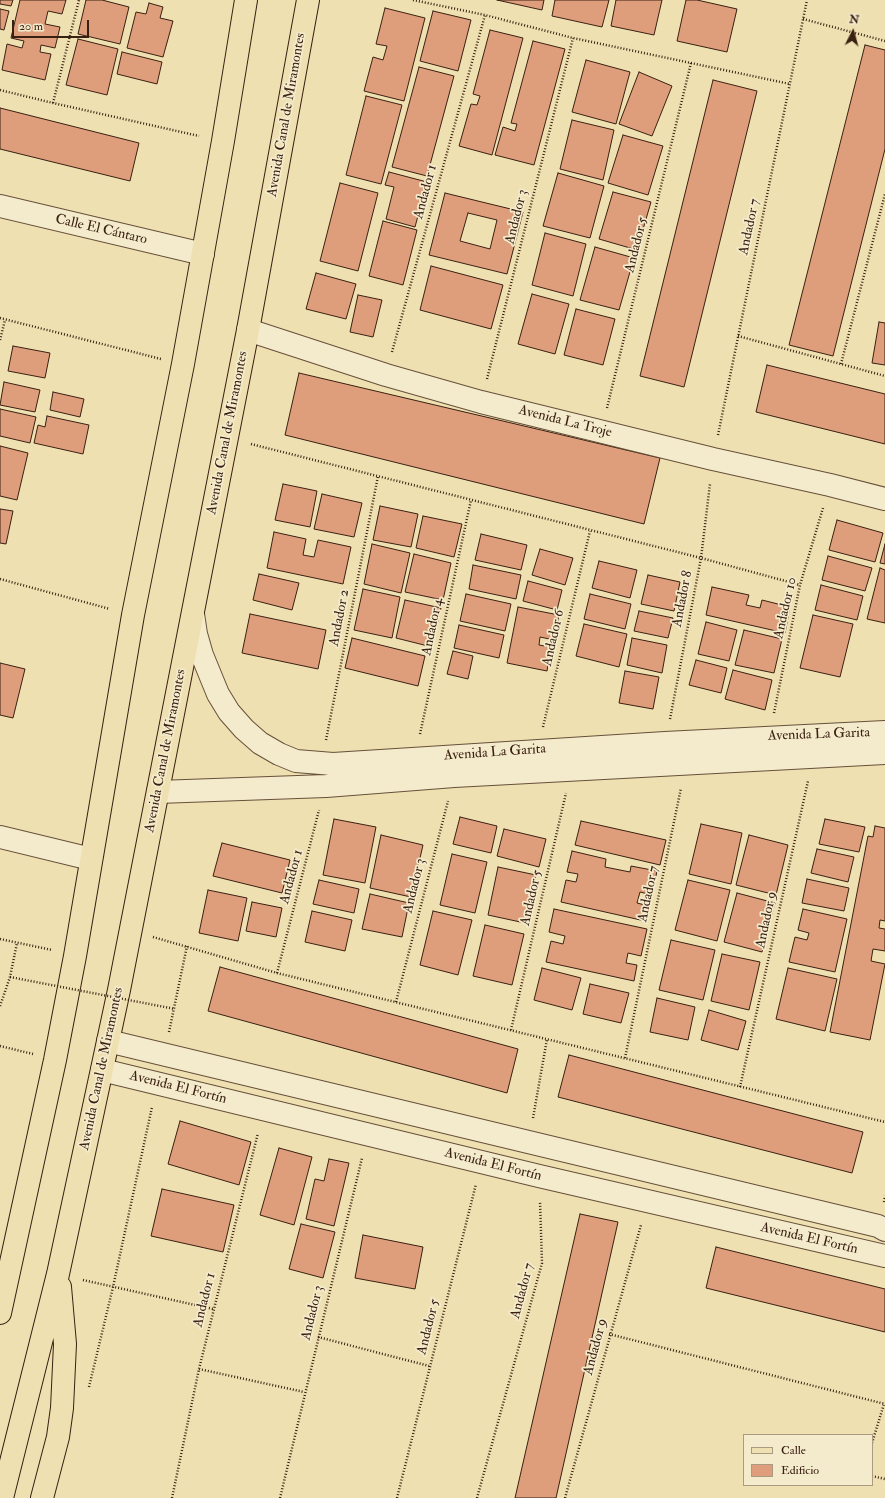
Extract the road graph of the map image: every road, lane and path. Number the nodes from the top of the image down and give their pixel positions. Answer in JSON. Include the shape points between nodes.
{"nodes":[{"id":1,"x":78,"y":0,"type":"edge"},
{"id":2,"x":246,"y":0,"type":"edge"},
{"id":3,"x":308,"y":0,"type":"edge"},
{"id":4,"x":413,"y":0,"type":"edge"},
{"id":5,"x":807,"y":0,"type":"edge"},
{"id":6,"x":485,"y":15,"type":"junction"},
{"id":7,"x":803,"y":19,"type":"junction"},
{"id":8,"x":573,"y":38,"type":"junction"},
{"id":9,"x":885,"y":41,"type":"edge"},
{"id":10,"x":691,"y":63,"type":"junction"},
{"id":11,"x":790,"y":84,"type":"junction"},
{"id":12,"x":0,"y":90,"type":"edge"},
{"id":13,"x":53,"y":103,"type":"junction"},
{"id":14,"x":223,"y":141,"type":"junction"},
{"id":15,"x":885,"y":194,"type":"edge"},
{"id":16,"x":0,"y":206,"type":"edge"},
{"id":17,"x":203,"y":254,"type":"junction"},
{"id":18,"x":0,"y":318,"type":"edge"},
{"id":19,"x":5,"y":320,"type":"junction"},
{"id":20,"x":248,"y":330,"type":"junction"},
{"id":21,"x":738,"y":336,"type":"junction"},
{"id":22,"x":0,"y":340,"type":"edge"},
{"id":23,"x":183,"y":364,"type":"junction"},
{"id":24,"x":841,"y":364,"type":"junction"},
{"id":25,"x":386,"y":375,"type":"junction"},
{"id":26,"x":885,"y":376,"type":"edge"},
{"id":27,"x":481,"y":402,"type":"junction"},
{"id":28,"x":601,"y":431,"type":"junction"},
{"id":29,"x":228,"y":439,"type":"junction"},
{"id":30,"x":713,"y":459,"type":"junction"},
{"id":31,"x":378,"y":476,"type":"junction"},
{"id":32,"x":830,"y":485,"type":"junction"},
{"id":33,"x":885,"y":499,"type":"edge"},
{"id":34,"x":471,"y":500,"type":"junction"},
{"id":35,"x":590,"y":531,"type":"junction"},
{"id":36,"x":701,"y":558,"type":"junction"},
{"id":37,"x":0,"y":579,"type":"edge"},
{"id":38,"x":800,"y":585,"type":"junction"},
{"id":39,"x":193,"y":614,"type":"junction"},
{"id":40,"x":133,"y":615,"type":"junction"},
{"id":41,"x":885,"y":732,"type":"edge"},
{"id":42,"x":769,"y":737,"type":"junction"},
{"id":43,"x":665,"y":742,"type":"junction"},
{"id":44,"x":538,"y":750,"type":"junction"},
{"id":45,"x":885,"y":754,"type":"edge"},
{"id":46,"x":813,"y":757,"type":"junction"},
{"id":47,"x":415,"y":758,"type":"junction"},
{"id":48,"x":321,"y":764,"type":"junction"},
{"id":49,"x":687,"y":764,"type":"junction"},
{"id":50,"x":572,"y":770,"type":"junction"},
{"id":51,"x":454,"y":776,"type":"junction"},
{"id":52,"x":326,"y":786,"type":"junction"},
{"id":53,"x":158,"y":792,"type":"junction"},
{"id":54,"x":0,"y":837,"type":"edge"},
{"id":55,"x":92,"y":859,"type":"junction"},
{"id":56,"x":130,"y":930,"type":"junction"},
{"id":57,"x":0,"y":939,"type":"edge"},
{"id":58,"x":17,"y":943,"type":"junction"},
{"id":59,"x":187,"y":946,"type":"junction"},
{"id":60,"x":75,"y":956,"type":"junction"},
{"id":61,"x":277,"y":972,"type":"junction"},
{"id":62,"x":10,"y":977,"type":"junction"},
{"id":63,"x":396,"y":1002,"type":"junction"},
{"id":64,"x":0,"y":1006,"type":"edge"},
{"id":65,"x":174,"y":1009,"type":"junction"},
{"id":66,"x":511,"y":1030,"type":"junction"},
{"id":67,"x":547,"y":1039,"type":"junction"},
{"id":68,"x":108,"y":1041,"type":"junction"},
{"id":69,"x":0,"y":1046,"type":"edge"},
{"id":70,"x":164,"y":1054,"type":"junction"},
{"id":71,"x":625,"y":1058,"type":"junction"},
{"id":72,"x":55,"y":1060,"type":"junction"},
{"id":73,"x":102,"y":1070,"type":"junction"},
{"id":74,"x":157,"y":1083,"type":"junction"},
{"id":75,"x":740,"y":1087,"type":"junction"},
{"id":76,"x":264,"y":1109,"type":"junction"},
{"id":77,"x":885,"y":1122,"type":"edge"},
{"id":78,"x":368,"y":1134,"type":"junction"},
{"id":79,"x":529,"y":1142,"type":"junction"},
{"id":80,"x":482,"y":1161,"type":"junction"},
{"id":81,"x":539,"y":1176,"type":"junction"},
{"id":82,"x":647,"y":1202,"type":"junction"},
{"id":83,"x":885,"y":1230,"type":"edge"},
{"id":84,"x":885,"y":1256,"type":"edge"},
{"id":85,"x":58,"y":1274,"type":"junction"},
{"id":86,"x":113,"y":1287,"type":"junction"},
{"id":87,"x":213,"y":1309,"type":"junction"},
{"id":88,"x":0,"y":1313,"type":"edge"},
{"id":89,"x":609,"y":1334,"type":"junction"},
{"id":90,"x":318,"y":1337,"type":"junction"},
{"id":91,"x":429,"y":1366,"type":"junction"},
{"id":92,"x":199,"y":1368,"type":"junction"},
{"id":93,"x":87,"y":1392,"type":"dead end"},
{"id":94,"x":304,"y":1392,"type":"junction"},
{"id":95,"x":884,"y":1404,"type":"edge"},
{"id":96,"x":873,"y":1440,"type":"edge"},
{"id":97,"x":873,"y":1476,"type":"edge"},
{"id":98,"x":885,"y":1479,"type":"edge"},
{"id":99,"x":2,"y":1498,"type":"edge"},
{"id":100,"x":42,"y":1498,"type":"edge"},
{"id":101,"x":172,"y":1498,"type":"edge"},
{"id":102,"x":280,"y":1498,"type":"edge"},
{"id":103,"x":397,"y":1498,"type":"edge"},
{"id":104,"x":477,"y":1498,"type":"edge"},
{"id":105,"x":565,"y":1498,"type":"edge"}],
"edges":[{"from":1,"to":13,"type":"path"},
{"from":2,"to":14,"type":"main road"},
{"from":3,"to":20,"type":"main road","name":"Avenida Canal de Miramontes"},
{"from":4,"to":6,"type":"path"},
{"from":5,"to":7,"type":"path","name":"Andador 7"},
{"from":6,"to":8,"type":"path"},
{"from":6,"to":25,"type":"path","name":"Andador 1"},
{"from":7,"to":9,"type":"path"},
{"from":7,"to":11,"type":"path","name":"Andador 7"},
{"from":8,"to":10,"type":"path"},
{"from":8,"to":27,"type":"path","name":"Andador 3"},
{"from":10,"to":11,"type":"path"},
{"from":10,"to":28,"type":"path","name":"Andador 5"},
{"from":11,"to":21,"type":"path","name":"Andador 7"},
{"from":12,"to":13,"type":"path"},
{"from":13,"to":14,"type":"path"},
{"from":14,"to":17,"type":"main road"},
{"from":15,"to":24,"type":"path"},
{"from":16,"to":17,"type":"street","name":"Calle El Cántaro"},
{"from":17,"to":23,"type":"main road"},
{"from":18,"to":19,"type":"path"},
{"from":19,"to":22,"type":"path"},
{"from":19,"to":23,"type":"path"},
{"from":20,"to":25,"type":"street","name":"Avenida La Troje"},
{"from":20,"to":29,"type":"main road","name":"Avenida Canal de Miramontes"},
{"from":21,"to":24,"type":"path"},
{"from":21,"to":30,"type":"path","name":"Andador 7"},
{"from":23,"to":40,"type":"main road"},
{"from":24,"to":26,"type":"path"},
{"from":25,"to":27,"type":"street","name":"Avenida La Troje"},
{"from":27,"to":28,"type":"street","name":"Avenida La Troje"},
{"from":28,"to":30,"type":"street","name":"Avenida La Troje"},
{"from":29,"to":31,"type":"path"},
{"from":29,"to":39,"type":"main road","name":"Avenida Canal de Miramontes"},
{"from":30,"to":32,"type":"street","name":"Avenida La Troje"},
{"from":30,"to":36,"type":"path","name":"Andador 8"},
{"from":31,"to":34,"type":"path"},
{"from":31,"to":48,"type":"path","name":"Andador 2"},
{"from":32,"to":33,"type":"street","name":"Avenida La Troje"},
{"from":32,"to":38,"type":"path","name":"Andador 10"},
{"from":34,"to":35,"type":"path"},
{"from":34,"to":47,"type":"path","name":"Andador 4"},
{"from":35,"to":36,"type":"path"},
{"from":35,"to":44,"type":"path","name":"Andador 6"},
{"from":36,"to":38,"type":"path"},
{"from":36,"to":43,"type":"path","name":"Andador 8"},
{"from":37,"to":40,"type":"path"},
{"from":38,"to":42,"type":"path","name":"Andador 10"},
{"from":39,"to":48,"type":"street","name":"Avenida La Garita","via":[[202,655],[218,694],[229,712],[260,744],[296,761]]},
{"from":39,"to":53,"type":"main road","name":"Avenida Canal de Miramontes"},
{"from":40,"to":55,"type":"main road"},
{"from":41,"to":42,"type":"street","name":"Avenida La Garita"},
{"from":42,"to":43,"type":"street","name":"Avenida La Garita"},
{"from":43,"to":44,"type":"street","name":"Avenida La Garita"},
{"from":44,"to":47,"type":"street","name":"Avenida La Garita"},
{"from":45,"to":46,"type":"street","name":"Avenida La Garita"},
{"from":46,"to":49,"type":"street","name":"Avenida La Garita"},
{"from":46,"to":75,"type":"path","name":"Andador 9"},
{"from":47,"to":48,"type":"street","name":"Avenida La Garita"},
{"from":49,"to":50,"type":"street","name":"Avenida La Garita"},
{"from":49,"to":71,"type":"path","name":"Andador 7"},
{"from":50,"to":51,"type":"street","name":"Avenida La Garita"},
{"from":50,"to":66,"type":"path","name":"Andador 5"},
{"from":51,"to":52,"type":"street","name":"Avenida La Garita"},
{"from":51,"to":63,"type":"path","name":"Andador 3"},
{"from":52,"to":53,"type":"street","name":"Avenida La Garita"},
{"from":52,"to":61,"type":"path","name":"Andador 1"},
{"from":53,"to":56,"type":"main road","name":"Avenida Canal de Miramontes"},
{"from":54,"to":55,"type":"street"},
{"from":55,"to":60,"type":"main road"},
{"from":56,"to":59,"type":"path"},
{"from":56,"to":68,"type":"main road","name":"Avenida Canal de Miramontes"},
{"from":57,"to":58,"type":"path"},
{"from":58,"to":60,"type":"path"},
{"from":58,"to":62,"type":"path"},
{"from":59,"to":61,"type":"path"},
{"from":59,"to":65,"type":"path"},
{"from":60,"to":72,"type":"main road"},
{"from":61,"to":63,"type":"path"},
{"from":62,"to":64,"type":"path"},
{"from":62,"to":65,"type":"path","bridge":true},
{"from":63,"to":66,"type":"path"},
{"from":65,"to":70,"type":"path"},
{"from":66,"to":67,"type":"path"},
{"from":67,"to":71,"type":"path"},
{"from":67,"to":79,"type":"path"},
{"from":68,"to":70,"type":"street","name":"Avenida El Fortín"},
{"from":68,"to":73,"type":"main road","name":"Avenida Canal de Miramontes"},
{"from":69,"to":72,"type":"path"},
{"from":70,"to":79,"type":"street","name":"Avenida El Fortín"},
{"from":71,"to":75,"type":"path"},
{"from":72,"to":88,"type":"main road"},
{"from":73,"to":74,"type":"street","name":"Avenida El Fortín"},
{"from":73,"to":85,"type":"main road","name":"Avenida Canal de Miramontes"},
{"from":74,"to":76,"type":"street","name":"Avenida El Fortín"},
{"from":74,"to":86,"type":"path"},
{"from":75,"to":77,"type":"path"},
{"from":76,"to":78,"type":"street","name":"Avenida El Fortín"},
{"from":76,"to":87,"type":"path","name":"Andador 1"},
{"from":78,"to":80,"type":"street","name":"Avenida El Fortín"},
{"from":78,"to":90,"type":"path","name":"Andador 3"},
{"from":79,"to":83,"type":"street","name":"Avenida El Fortín","via":[[878,1226]]},
{"from":80,"to":81,"type":"street","name":"Avenida El Fortín"},
{"from":80,"to":91,"type":"path","name":"Andador 5"},
{"from":81,"to":82,"type":"street","name":"Avenida El Fortín"},
{"from":81,"to":104,"type":"path","name":"Andador 7","via":[[542,1263]]},
{"from":82,"to":84,"type":"street","name":"Avenida El Fortín"},
{"from":82,"to":89,"type":"path","name":"Andador 9"},
{"from":85,"to":86,"type":"path"},
{"from":85,"to":99,"type":"main road","name":"Avenida Canal de Miramontes"},
{"from":85,"to":100,"type":"main road","via":[[65,1344],[64,1387],[58,1437]]},
{"from":86,"to":87,"type":"path"},
{"from":86,"to":93,"type":"path"},
{"from":87,"to":92,"type":"path","name":"Andador 1"},
{"from":89,"to":95,"type":"path"},
{"from":89,"to":105,"type":"path","name":"Andador 9"},
{"from":90,"to":91,"type":"path"},
{"from":90,"to":94,"type":"path","name":"Andador 3"},
{"from":91,"to":103,"type":"path","name":"Andador 5"},
{"from":92,"to":94,"type":"path"},
{"from":92,"to":101,"type":"path","name":"Andador 1"},
{"from":94,"to":102,"type":"path","name":"Andador 3"},
{"from":95,"to":96,"type":"path"},
{"from":97,"to":98,"type":"path"}]}
